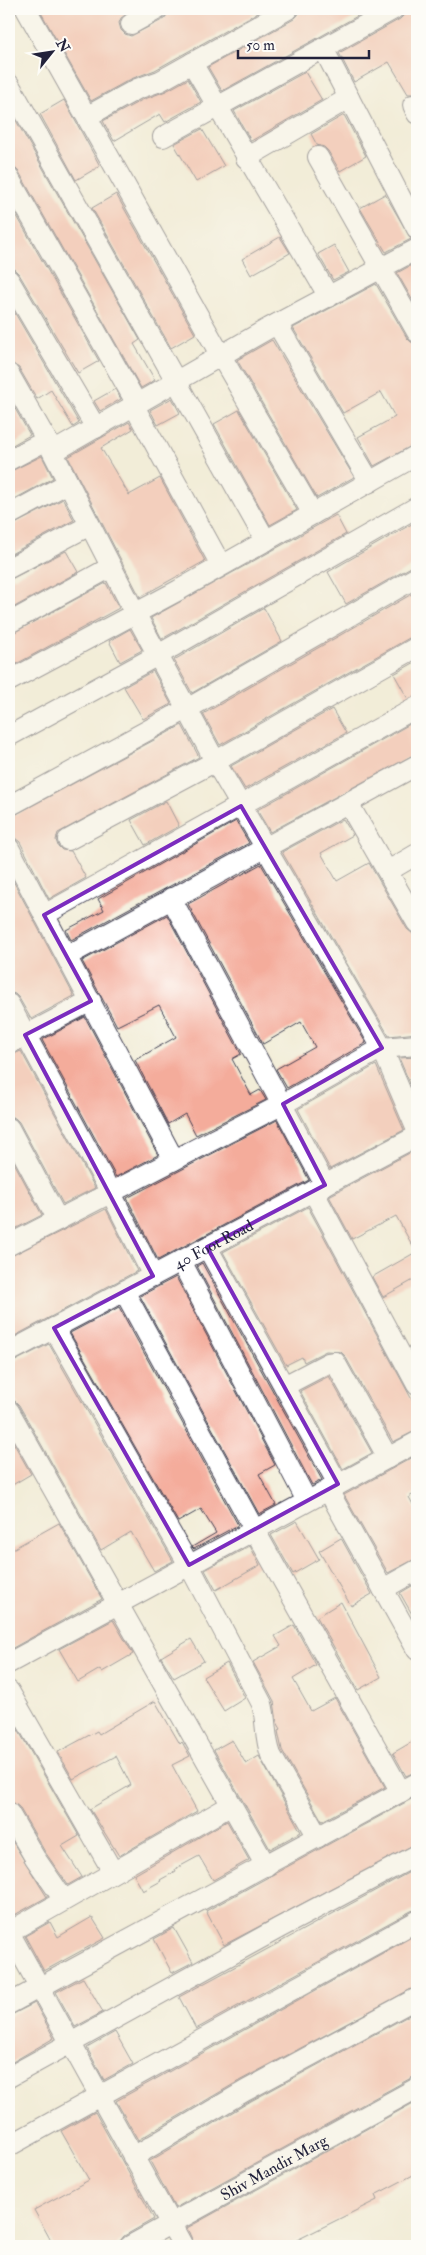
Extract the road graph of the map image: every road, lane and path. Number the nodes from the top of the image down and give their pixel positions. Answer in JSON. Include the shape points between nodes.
{"nodes":[{"id":1,"x":26,"y":9,"type":"edge"},
{"id":2,"x":158,"y":9,"type":"edge"},
{"id":3,"x":288,"y":9,"type":"edge"},
{"id":4,"x":394,"y":9,"type":"edge"},
{"id":5,"x":131,"y":24,"type":"dead end"},
{"id":6,"x":323,"y":48,"type":"junction"},
{"id":7,"x":192,"y":63,"type":"junction"},
{"id":8,"x":9,"y":84,"type":"edge"},
{"id":9,"x":349,"y":98,"type":"junction"},
{"id":10,"x":218,"y":106,"type":"junction"},
{"id":11,"x":88,"y":116,"type":"junction"},
{"id":12,"x":163,"y":136,"type":"dead end"},
{"id":13,"x":318,"y":157,"type":"dead end"},
{"id":14,"x":246,"y":158,"type":"junction"},
{"id":15,"x":9,"y":178,"type":"edge"},
{"id":16,"x":417,"y":229,"type":"edge"},
{"id":17,"x":417,"y":249,"type":"edge"},
{"id":18,"x":382,"y":270,"type":"junction"},
{"id":19,"x":9,"y":280,"type":"edge"},
{"id":20,"x":329,"y":297,"type":"junction"},
{"id":21,"x":277,"y":324,"type":"junction"},
{"id":22,"x":417,"y":332,"type":"edge"},
{"id":23,"x":221,"y":356,"type":"junction"},
{"id":24,"x":9,"y":374,"type":"edge"},
{"id":25,"x":176,"y":382,"type":"junction"},
{"id":26,"x":16,"y":402,"type":"edge"},
{"id":27,"x":136,"y":405,"type":"junction"},
{"id":28,"x":96,"y":428,"type":"junction"},
{"id":29,"x":50,"y":446,"type":"junction"},
{"id":30,"x":417,"y":455,"type":"edge"},
{"id":31,"x":9,"y":460,"type":"edge"},
{"id":32,"x":370,"y":482,"type":"junction"},
{"id":33,"x":68,"y":483,"type":"junction"},
{"id":34,"x":417,"y":506,"type":"edge"},
{"id":35,"x":313,"y":514,"type":"junction"},
{"id":36,"x":9,"y":515,"type":"edge"},
{"id":37,"x":90,"y":525,"type":"junction"},
{"id":38,"x":266,"y":541,"type":"junction"},
{"id":39,"x":221,"y":565,"type":"junction"},
{"id":40,"x":111,"y":567,"type":"junction"},
{"id":41,"x":9,"y":568,"type":"edge"},
{"id":42,"x":417,"y":578,"type":"edge"},
{"id":43,"x":134,"y":613,"type":"junction"},
{"id":44,"x":9,"y":624,"type":"edge"},
{"id":45,"x":417,"y":648,"type":"edge"},
{"id":46,"x":158,"y":655,"type":"junction"},
{"id":47,"x":9,"y":681,"type":"edge"},
{"id":48,"x":417,"y":707,"type":"edge"},
{"id":49,"x":187,"y":709,"type":"junction"},
{"id":50,"x":9,"y":736,"type":"edge"},
{"id":51,"x":216,"y":762,"type":"junction"},
{"id":52,"x":417,"y":765,"type":"edge"},
{"id":53,"x":348,"y":803,"type":"junction"},
{"id":54,"x":9,"y":806,"type":"edge"},
{"id":55,"x":241,"y":806,"type":"junction"},
{"id":56,"x":68,"y":840,"type":"dead end"},
{"id":57,"x":9,"y":848,"type":"edge"},
{"id":58,"x":265,"y":848,"type":"junction"},
{"id":59,"x":417,"y":854,"type":"edge"},
{"id":60,"x":388,"y":871,"type":"junction"},
{"id":61,"x":170,"y":898,"type":"junction"},
{"id":62,"x":44,"y":914,"type":"junction"},
{"id":63,"x":416,"y":918,"type":"edge"},
{"id":64,"x":68,"y":956,"type":"junction"},
{"id":65,"x":91,"y":1000,"type":"junction"},
{"id":66,"x":9,"y":1004,"type":"edge"},
{"id":67,"x":17,"y":1039,"type":"edge"},
{"id":68,"x":417,"y":1045,"type":"edge"},
{"id":69,"x":382,"y":1048,"type":"junction"},
{"id":70,"x":283,"y":1104,"type":"junction"},
{"id":71,"x":9,"y":1128,"type":"edge"},
{"id":72,"x":417,"y":1130,"type":"edge"},
{"id":73,"x":417,"y":1136,"type":"edge"},
{"id":74,"x":174,"y":1160,"type":"junction"},
{"id":75,"x":319,"y":1188,"type":"junction"},
{"id":76,"x":111,"y":1192,"type":"junction"},
{"id":77,"x":58,"y":1220,"type":"junction"},
{"id":78,"x":9,"y":1245,"type":"edge"},
{"id":79,"x":207,"y":1247,"type":"junction"},
{"id":80,"x":181,"y":1261,"type":"junction"},
{"id":81,"x":153,"y":1276,"type":"junction"},
{"id":82,"x":124,"y":1291,"type":"junction"},
{"id":83,"x":54,"y":1328,"type":"junction"},
{"id":84,"x":9,"y":1352,"type":"edge"},
{"id":85,"x":417,"y":1385,"type":"edge"},
{"id":86,"x":284,"y":1386,"type":"junction"},
{"id":87,"x":9,"y":1411,"type":"edge"},
{"id":88,"x":417,"y":1442,"type":"edge"},
{"id":89,"x":388,"y":1458,"type":"junction"},
{"id":90,"x":333,"y":1487,"type":"junction"},
{"id":91,"x":307,"y":1501,"type":"junction"},
{"id":92,"x":254,"y":1529,"type":"junction"},
{"id":93,"x":189,"y":1565,"type":"junction"},
{"id":94,"x":417,"y":1570,"type":"edge"},
{"id":95,"x":383,"y":1589,"type":"junction"},
{"id":96,"x":118,"y":1604,"type":"junction"},
{"id":97,"x":417,"y":1650,"type":"edge"},
{"id":98,"x":9,"y":1663,"type":"edge"},
{"id":99,"x":9,"y":1691,"type":"edge"},
{"id":100,"x":409,"y":1787,"type":"edge"},
{"id":101,"x":230,"y":1806,"type":"junction"},
{"id":102,"x":9,"y":1813,"type":"edge"},
{"id":103,"x":318,"y":1837,"type":"junction"},
{"id":104,"x":417,"y":1855,"type":"edge"},
{"id":105,"x":266,"y":1866,"type":"junction"},
{"id":106,"x":113,"y":1872,"type":"junction"},
{"id":107,"x":64,"y":1900,"type":"junction"},
{"id":108,"x":417,"y":1921,"type":"edge"},
{"id":109,"x":9,"y":1932,"type":"edge"},
{"id":110,"x":40,"y":1988,"type":"junction"},
{"id":111,"x":417,"y":1998,"type":"edge"},
{"id":112,"x":9,"y":2004,"type":"edge"},
{"id":113,"x":70,"y":2042,"type":"junction"},
{"id":114,"x":9,"y":2077,"type":"edge"},
{"id":115,"x":417,"y":2088,"type":"edge"},
{"id":116,"x":99,"y":2097,"type":"junction"},
{"id":117,"x":9,"y":2146,"type":"edge"},
{"id":118,"x":132,"y":2157,"type":"junction"},
{"id":119,"x":170,"y":2223,"type":"junction"},
{"id":120,"x":130,"y":2246,"type":"edge"},
{"id":121,"x":183,"y":2246,"type":"edge"}],
"edges":[{"from":1,"to":11,"type":"street"},
{"from":2,"to":5,"type":"street"},
{"from":3,"to":7,"type":"street"},
{"from":4,"to":6,"type":"street"},
{"from":6,"to":9,"type":"street"},
{"from":6,"to":10,"type":"street"},
{"from":7,"to":10,"type":"street"},
{"from":7,"to":11,"type":"street"},
{"from":8,"to":25,"type":"street"},
{"from":9,"to":14,"type":"street"},
{"from":9,"to":16,"type":"street"},
{"from":10,"to":12,"type":"street"},
{"from":10,"to":14,"type":"street"},
{"from":11,"to":23,"type":"street"},
{"from":13,"to":18,"type":"street"},
{"from":14,"to":20,"type":"street"},
{"from":15,"to":27,"type":"street"},
{"from":17,"to":18,"type":"street"},
{"from":18,"to":20,"type":"street"},
{"from":18,"to":22,"type":"street"},
{"from":19,"to":28,"type":"street"},
{"from":20,"to":21,"type":"street"},
{"from":21,"to":23,"type":"street"},
{"from":21,"to":32,"type":"street"},
{"from":23,"to":25,"type":"street"},
{"from":23,"to":35,"type":"street"},
{"from":24,"to":26,"type":"street"},
{"from":25,"to":27,"type":"street"},
{"from":25,"to":38,"type":"street"},
{"from":26,"to":29,"type":"street"},
{"from":27,"to":28,"type":"street"},
{"from":27,"to":39,"type":"street"},
{"from":28,"to":29,"type":"street"},
{"from":29,"to":31,"type":"street"},
{"from":29,"to":33,"type":"street"},
{"from":30,"to":32,"type":"street"},
{"from":32,"to":35,"type":"street"},
{"from":33,"to":36,"type":"street"},
{"from":33,"to":37,"type":"street"},
{"from":34,"to":46,"type":"street"},
{"from":35,"to":38,"type":"street"},
{"from":37,"to":40,"type":"street"},
{"from":37,"to":41,"type":"street"},
{"from":38,"to":39,"type":"street"},
{"from":39,"to":43,"type":"street"},
{"from":40,"to":43,"type":"street"},
{"from":40,"to":44,"type":"street"},
{"from":42,"to":49,"type":"street"},
{"from":43,"to":46,"type":"street"},
{"from":43,"to":47,"type":"street"},
{"from":45,"to":51,"type":"street"},
{"from":46,"to":49,"type":"street"},
{"from":46,"to":50,"type":"street"},
{"from":48,"to":55,"type":"street"},
{"from":49,"to":51,"type":"street"},
{"from":49,"to":54,"type":"street"},
{"from":51,"to":55,"type":"street"},
{"from":51,"to":56,"type":"street"},
{"from":52,"to":53,"type":"street"},
{"from":53,"to":58,"type":"street"},
{"from":53,"to":60,"type":"street"},
{"from":55,"to":58,"type":"street"},
{"from":55,"to":62,"type":"street"},
{"from":57,"to":62,"type":"street"},
{"from":58,"to":61,"type":"street"},
{"from":58,"to":69,"type":"street"},
{"from":59,"to":60,"type":"street"},
{"from":60,"to":63,"type":"street"},
{"from":61,"to":64,"type":"street"},
{"from":61,"to":70,"type":"street"},
{"from":62,"to":64,"type":"street"},
{"from":64,"to":65,"type":"street"},
{"from":65,"to":67,"type":"street"},
{"from":65,"to":74,"type":"street"},
{"from":66,"to":67,"type":"street"},
{"from":67,"to":76,"type":"street"},
{"from":68,"to":69,"type":"street"},
{"from":69,"to":70,"type":"street"},
{"from":69,"to":72,"type":"street"},
{"from":70,"to":74,"type":"street"},
{"from":70,"to":75,"type":"street"},
{"from":71,"to":77,"type":"street"},
{"from":73,"to":75,"type":"street","name":"40 Foot Road"},
{"from":74,"to":76,"type":"street"},
{"from":75,"to":79,"type":"street","name":"40 Foot Road"},
{"from":75,"to":85,"type":"street"},
{"from":76,"to":77,"type":"street"},
{"from":76,"to":81,"type":"street"},
{"from":77,"to":78,"type":"street"},
{"from":79,"to":80,"type":"street","name":"40 Foot Road"},
{"from":79,"to":86,"type":"street"},
{"from":80,"to":81,"type":"street","name":"40 Foot Road"},
{"from":80,"to":91,"type":"street"},
{"from":81,"to":82,"type":"street","name":"40 Foot Road"},
{"from":82,"to":83,"type":"street","name":"40 Foot Road"},
{"from":82,"to":92,"type":"street"},
{"from":83,"to":84,"type":"street","name":"40 Foot Road"},
{"from":83,"to":93,"type":"street"},
{"from":86,"to":89,"type":"street","via":[[335,1362]]},
{"from":86,"to":90,"type":"street"},
{"from":87,"to":96,"type":"street"},
{"from":88,"to":89,"type":"street"},
{"from":89,"to":90,"type":"street"},
{"from":90,"to":91,"type":"street"},
{"from":90,"to":95,"type":"street"},
{"from":91,"to":92,"type":"street"},
{"from":92,"to":93,"type":"street"},
{"from":92,"to":100,"type":"street"},
{"from":93,"to":96,"type":"street"},
{"from":93,"to":103,"type":"street","via":[[262,1704],[271,1755]]},
{"from":94,"to":95,"type":"street"},
{"from":95,"to":97,"type":"street"},
{"from":96,"to":98,"type":"street"},
{"from":96,"to":101,"type":"street"},
{"from":99,"to":106,"type":"street"},
{"from":100,"to":103,"type":"street"},
{"from":101,"to":105,"type":"street"},
{"from":101,"to":106,"type":"street"},
{"from":102,"to":107,"type":"street"},
{"from":103,"to":105,"type":"street"},
{"from":104,"to":113,"type":"street"},
{"from":105,"to":110,"type":"street"},
{"from":106,"to":107,"type":"street"},
{"from":107,"to":109,"type":"street"},
{"from":108,"to":116,"type":"street"},
{"from":109,"to":110,"type":"street"},
{"from":110,"to":112,"type":"street"},
{"from":110,"to":113,"type":"street"},
{"from":111,"to":118,"type":"street","via":[[245,2091]]},
{"from":113,"to":114,"type":"street"},
{"from":113,"to":116,"type":"street"},
{"from":115,"to":119,"type":"street","name":"Shiv Mandir Marg"},
{"from":116,"to":117,"type":"street"},
{"from":116,"to":118,"type":"street"},
{"from":118,"to":119,"type":"street"},
{"from":119,"to":120,"type":"street","name":"Shiv Mandir Marg"},
{"from":119,"to":121,"type":"street"}]}
